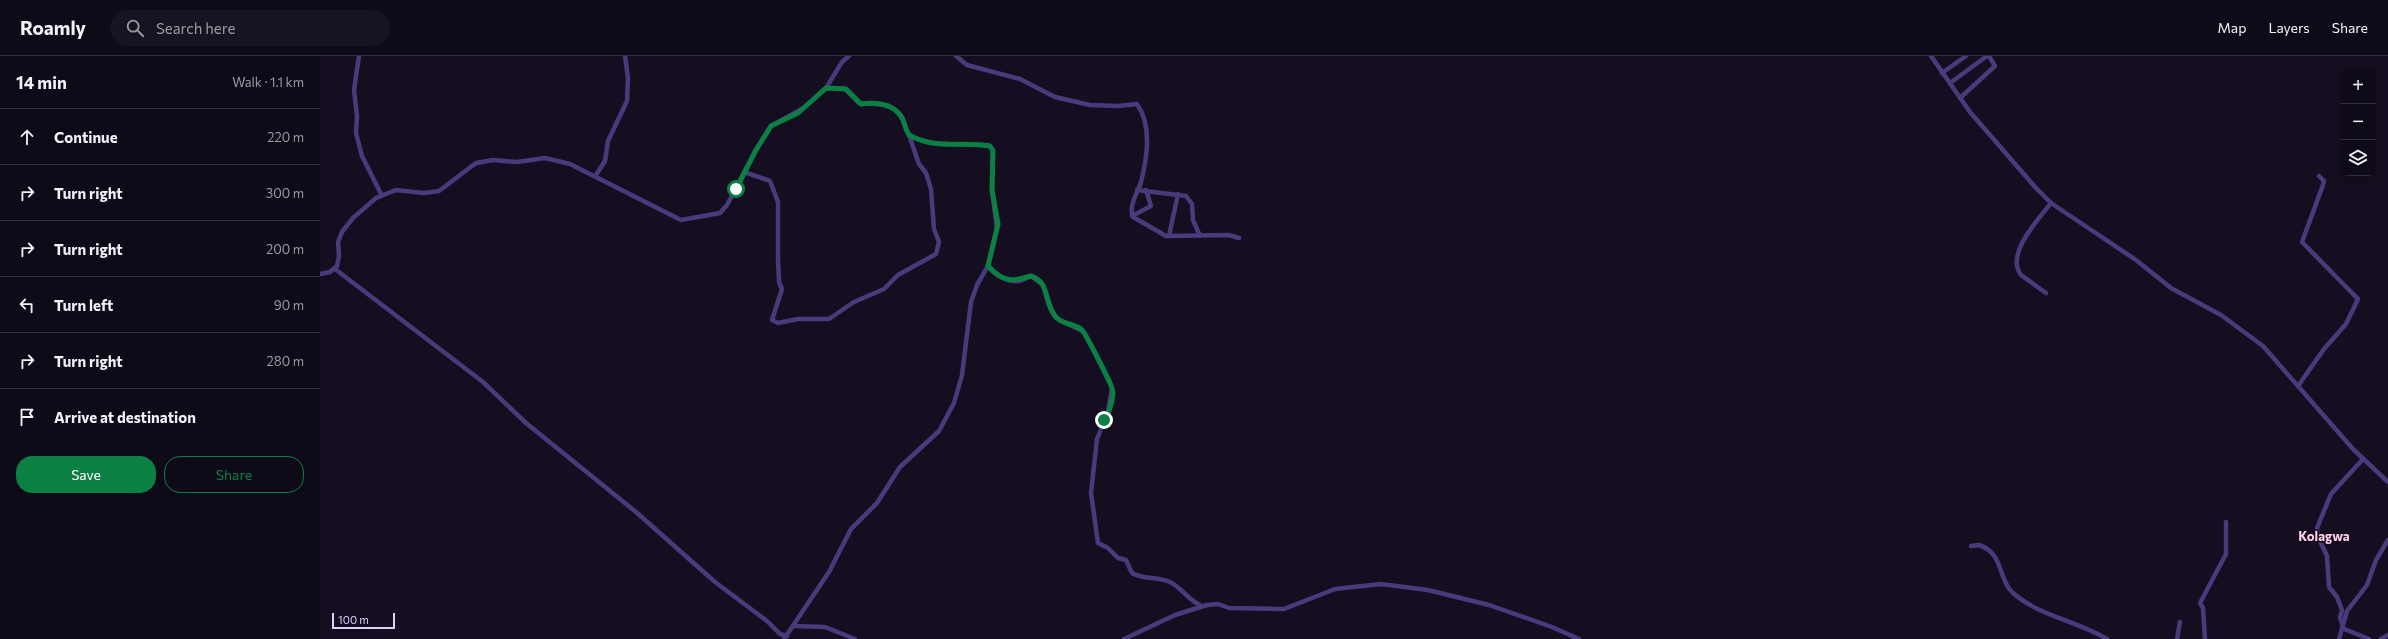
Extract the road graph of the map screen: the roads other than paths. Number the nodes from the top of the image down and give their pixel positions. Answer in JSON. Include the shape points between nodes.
{"nodes":[{"id":1,"x":359,"y":56,"type":"edge"},
{"id":2,"x":625,"y":56,"type":"edge"},
{"id":3,"x":849,"y":56,"type":"edge"},
{"id":4,"x":956,"y":56,"type":"edge"},
{"id":5,"x":1931,"y":56,"type":"edge"},
{"id":6,"x":1966,"y":56,"type":"edge"},
{"id":7,"x":1988,"y":56,"type":"edge"},
{"id":8,"x":1942,"y":73,"type":"junction"},
{"id":9,"x":1950,"y":83,"type":"junction"},
{"id":10,"x":826,"y":88,"type":"junction"},
{"id":11,"x":1960,"y":98,"type":"junction"},
{"id":12,"x":909,"y":135,"type":"junction"},
{"id":13,"x":744,"y":172,"type":"junction"},
{"id":14,"x":596,"y":175,"type":"junction"},
{"id":15,"x":2319,"y":176,"type":"dead end"},
{"id":16,"x":1137,"y":190,"type":"junction"},
{"id":17,"x":1146,"y":190,"type":"junction"},
{"id":18,"x":381,"y":194,"type":"junction"},
{"id":19,"x":1178,"y":194,"type":"junction"},
{"id":20,"x":2051,"y":203,"type":"junction"},
{"id":21,"x":1132,"y":216,"type":"junction"},
{"id":22,"x":1169,"y":236,"type":"junction"},
{"id":23,"x":1200,"y":236,"type":"junction"},
{"id":24,"x":1239,"y":238,"type":"dead end"},
{"id":25,"x":988,"y":266,"type":"junction"},
{"id":26,"x":335,"y":269,"type":"junction"},
{"id":27,"x":320,"y":274,"type":"edge"},
{"id":28,"x":2046,"y":293,"type":"dead end"},
{"id":29,"x":2298,"y":386,"type":"junction"},
{"id":30,"x":2363,"y":459,"type":"junction"},
{"id":31,"x":2388,"y":482,"type":"edge"},
{"id":32,"x":2226,"y":522,"type":"dead end"},
{"id":33,"x":2388,"y":540,"type":"edge"},
{"id":34,"x":1971,"y":546,"type":"dead end"},
{"id":35,"x":1202,"y":606,"type":"junction"},
{"id":36,"x":2180,"y":622,"type":"dead end"},
{"id":37,"x":794,"y":626,"type":"junction"},
{"id":38,"x":2343,"y":627,"type":"junction"},
{"id":39,"x":2388,"y":635,"type":"edge"},
{"id":40,"x":785,"y":637,"type":"edge"},
{"id":41,"x":855,"y":639,"type":"edge"},
{"id":42,"x":1124,"y":639,"type":"edge"},
{"id":43,"x":1579,"y":639,"type":"edge"},
{"id":44,"x":2107,"y":639,"type":"edge"},
{"id":45,"x":2177,"y":639,"type":"edge"},
{"id":46,"x":2205,"y":639,"type":"edge"},
{"id":47,"x":2339,"y":639,"type":"edge"},
{"id":48,"x":2369,"y":639,"type":"edge"},
{"id":49,"x":2381,"y":639,"type":"edge"}],
"edges":[{"from":1,"to":18,"type":"street","via":[[354,90],[356,133],[362,156]]},
{"from":2,"to":14,"type":"street","via":[[628,78],[627,101],[608,141],[605,161]]},
{"from":3,"to":10,"type":"street","via":[[842,62]]},
{"from":4,"to":16,"type":"street","via":[[967,65],[1020,79],[1055,97],[1090,105],[1137,104],[1148,133],[1143,170]]},
{"from":5,"to":8,"type":"street"},
{"from":6,"to":8,"type":"street"},
{"from":7,"to":9,"type":"street"},
{"from":7,"to":11,"type":"street","via":[[1996,66]]},
{"from":8,"to":9,"type":"street"},
{"from":9,"to":11,"type":"street"},
{"from":10,"to":12,"type":"street","via":[[846,89],[861,104],[871,102],[888,106],[900,116]]},
{"from":10,"to":13,"type":"street","via":[[798,113],[771,126]]},
{"from":11,"to":20,"type":"street"},
{"from":12,"to":13,"type":"street","via":[[931,189],[934,229],[939,242],[938,251],[932,257],[898,275],[884,289],[865,296],[826,320],[798,319],[778,323],[772,320],[782,291],[779,282],[778,200],[770,181]]},
{"from":12,"to":25,"type":"street","via":[[929,144],[950,146],[962,143],[991,148],[992,190],[998,224]]},
{"from":13,"to":14,"type":"street","via":[[722,211],[683,220]]},
{"from":14,"to":18,"type":"street","via":[[551,158],[517,162],[493,160],[476,163],[439,191],[424,194],[396,190]]},
{"from":15,"to":29,"type":"street","via":[[2324,181],[2302,242],[2354,293],[2357,303],[2346,324],[2324,349]]},
{"from":16,"to":17,"type":"street"},
{"from":16,"to":21,"type":"street"},
{"from":17,"to":19,"type":"street"},
{"from":17,"to":21,"type":"street","via":[[1150,206]]},
{"from":18,"to":26,"type":"street","via":[[342,232],[338,242],[339,259]]},
{"from":19,"to":22,"type":"street"},
{"from":19,"to":23,"type":"street","via":[[1186,196],[1191,202],[1193,220]]},
{"from":20,"to":28,"type":"street","via":[[2024,240],[2017,256],[2021,275]]},
{"from":20,"to":29,"type":"street","via":[[2136,260],[2171,288],[2247,333],[2266,349]]},
{"from":21,"to":22,"type":"street","via":[[1151,229]]},
{"from":22,"to":23,"type":"street"},
{"from":23,"to":24,"type":"street","via":[[1233,235]]},
{"from":25,"to":35,"type":"street","via":[[1009,280],[1018,281],[1031,276],[1042,282],[1052,312],[1060,321],[1084,332],[1112,387],[1107,415],[1097,439],[1091,493],[1098,543],[1118,558],[1126,560],[1132,572],[1142,577],[1154,577],[1171,583]]},
{"from":25,"to":37,"type":"street","via":[[971,302],[961,381],[943,425],[900,467],[877,503],[851,529],[831,568]]},
{"from":26,"to":27,"type":"street"},
{"from":26,"to":40,"type":"street","via":[[483,382],[526,423],[636,512],[715,582]]},
{"from":29,"to":30,"type":"street"},
{"from":30,"to":31,"type":"street"},
{"from":30,"to":38,"type":"street","via":[[2331,494],[2317,528],[2318,537],[2327,556],[2329,587],[2337,597],[2342,610],[2340,618]]},
{"from":32,"to":46,"type":"street","via":[[2226,554],[2200,603],[2203,608]]},
{"from":33,"to":38,"type":"street","via":[[2366,585],[2347,611]]},
{"from":34,"to":44,"type":"street","via":[[1980,545],[1989,550],[2000,563],[2009,589],[2019,598],[2069,622],[2089,628]]},
{"from":35,"to":42,"type":"street","via":[[1175,615]]},
{"from":35,"to":43,"type":"street","via":[[1213,604],[1229,608],[1284,609],[1335,588],[1393,585],[1428,590],[1488,605],[1558,629]]},
{"from":36,"to":45,"type":"street"},
{"from":37,"to":40,"type":"street"},
{"from":37,"to":41,"type":"street","via":[[825,627]]},
{"from":38,"to":47,"type":"street"},
{"from":38,"to":48,"type":"street"},
{"from":39,"to":49,"type":"street"}]}
